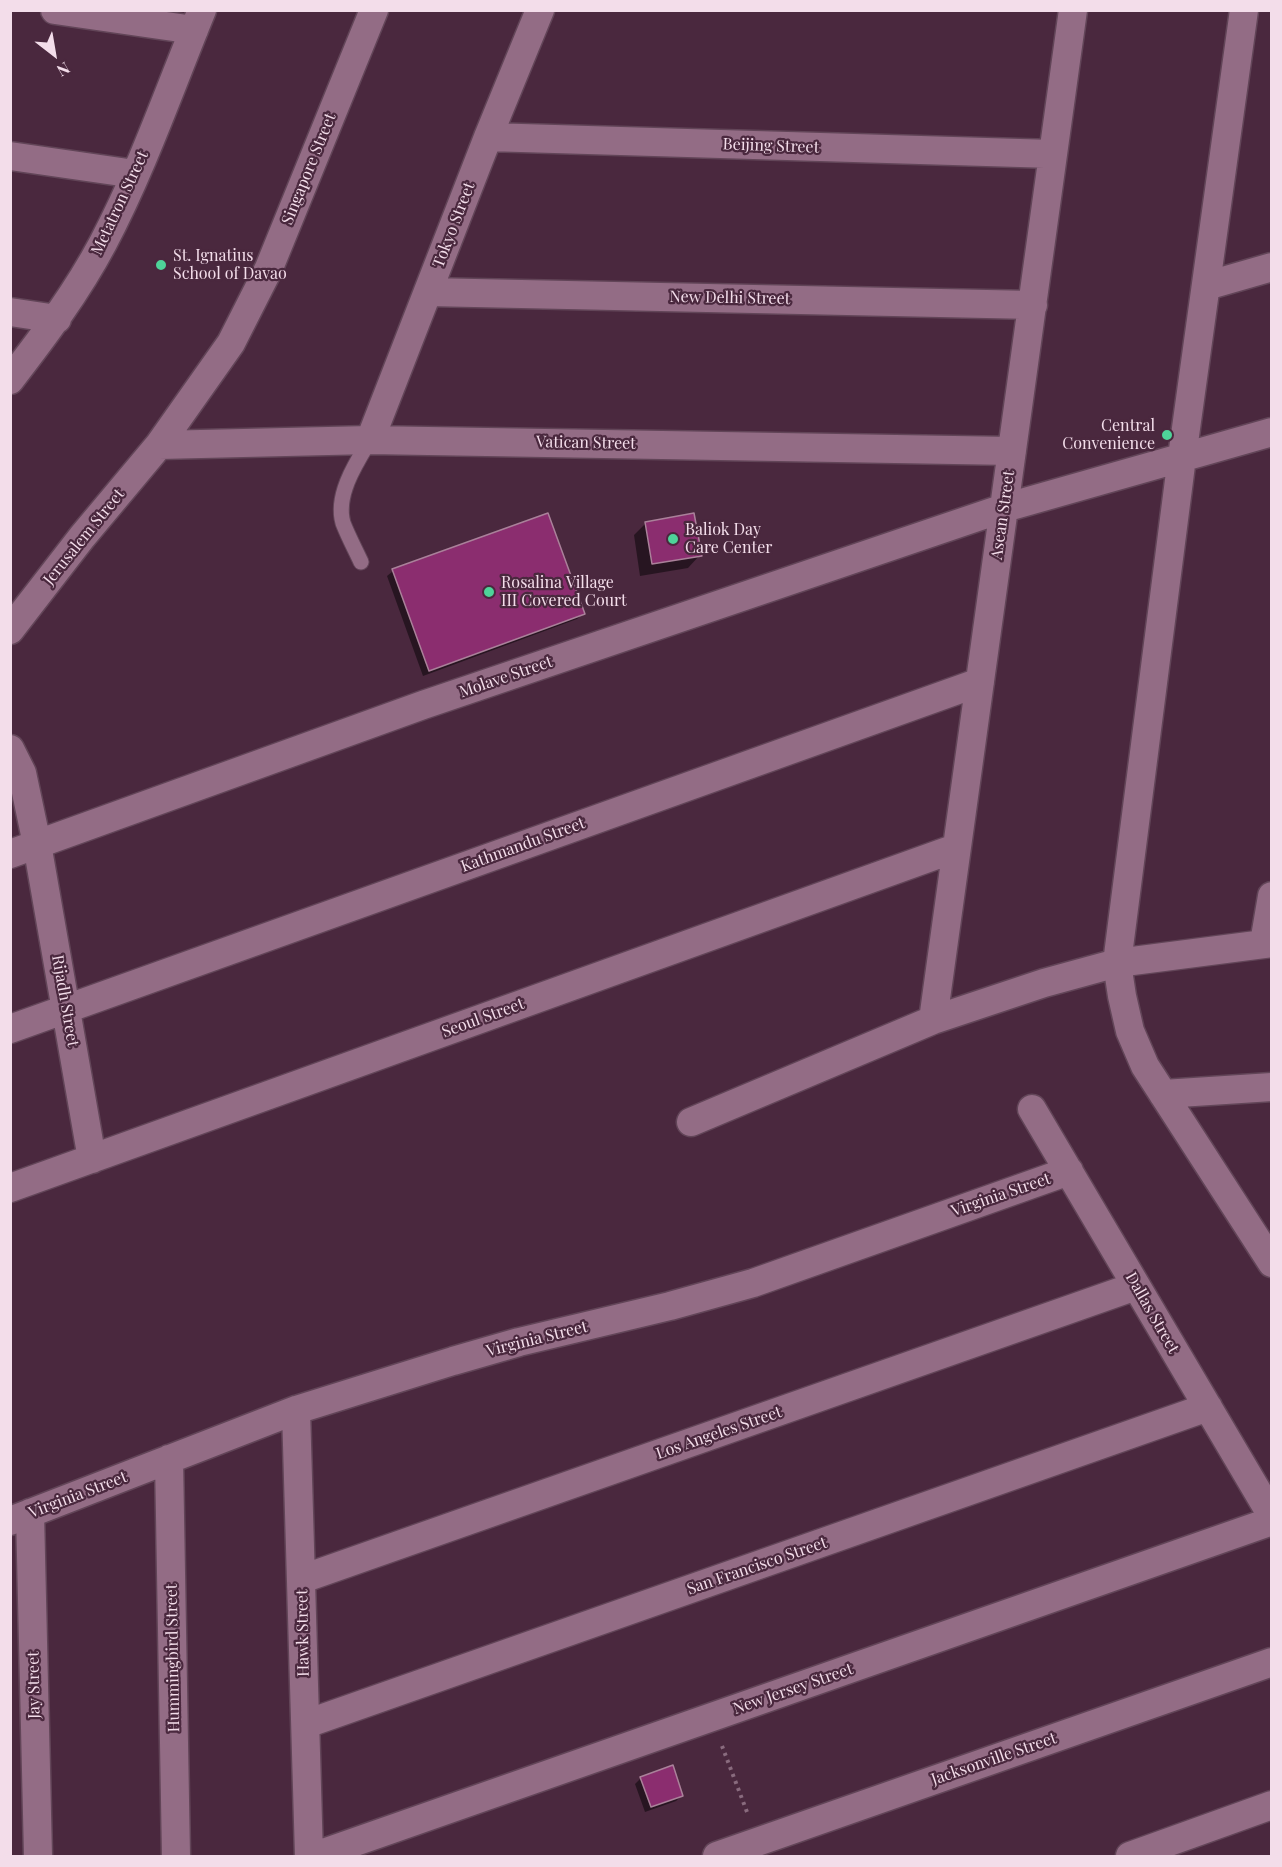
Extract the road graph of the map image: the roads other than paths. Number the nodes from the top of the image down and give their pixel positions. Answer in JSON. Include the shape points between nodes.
{"nodes":[{"id":1,"x":56,"y":10,"type":"edge"},
{"id":2,"x":374,"y":10,"type":"edge"},
{"id":3,"x":540,"y":10,"type":"edge"},
{"id":4,"x":1073,"y":10,"type":"edge"},
{"id":5,"x":1244,"y":10,"type":"edge"},
{"id":6,"x":198,"y":20,"type":"edge"},
{"id":7,"x":488,"y":137,"type":"junction"},
{"id":8,"x":1053,"y":154,"type":"junction"},
{"id":9,"x":10,"y":156,"type":"edge"},
{"id":10,"x":135,"y":174,"type":"junction"},
{"id":11,"x":1272,"y":267,"type":"edge"},
{"id":12,"x":1206,"y":286,"type":"junction"},
{"id":13,"x":428,"y":292,"type":"junction"},
{"id":14,"x":1033,"y":305,"type":"junction"},
{"id":15,"x":10,"y":312,"type":"edge"},
{"id":16,"x":57,"y":319,"type":"junction"},
{"id":17,"x":10,"y":380,"type":"edge"},
{"id":18,"x":1272,"y":432,"type":"edge"},
{"id":19,"x":370,"y":440,"type":"junction"},
{"id":20,"x":159,"y":445,"type":"junction"},
{"id":21,"x":1012,"y":450,"type":"junction"},
{"id":22,"x":1182,"y":457,"type":"junction"},
{"id":23,"x":1004,"y":508,"type":"junction"},
{"id":24,"x":361,"y":562,"type":"dead end"},
{"id":25,"x":10,"y":630,"type":"edge"},
{"id":26,"x":980,"y":682,"type":"junction"},
{"id":27,"x":10,"y":749,"type":"edge"},
{"id":28,"x":956,"y":848,"type":"junction"},
{"id":29,"x":24,"y":849,"type":"edge"},
{"id":30,"x":1272,"y":896,"type":"edge"},
{"id":31,"x":1268,"y":943,"type":"edge"},
{"id":32,"x":1117,"y":963,"type":"junction"},
{"id":33,"x":66,"y":1009,"type":"junction"},
{"id":34,"x":933,"y":1020,"type":"junction"},
{"id":35,"x":10,"y":1029,"type":"edge"},
{"id":36,"x":1272,"y":1087,"type":"edge"},
{"id":37,"x":1163,"y":1094,"type":"junction"},
{"id":38,"x":1032,"y":1109,"type":"dead end"},
{"id":39,"x":691,"y":1122,"type":"dead end"},
{"id":40,"x":92,"y":1159,"type":"junction"},
{"id":41,"x":1069,"y":1171,"type":"junction"},
{"id":42,"x":10,"y":1188,"type":"edge"},
{"id":43,"x":1272,"y":1263,"type":"edge"},
{"id":44,"x":1136,"y":1286,"type":"junction"},
{"id":45,"x":1208,"y":1407,"type":"junction"},
{"id":46,"x":296,"y":1410,"type":"junction"},
{"id":47,"x":169,"y":1459,"type":"junction"},
{"id":48,"x":1272,"y":1516,"type":"edge"},
{"id":49,"x":20,"y":1517,"type":"edge"},
{"id":50,"x":1272,"y":1521,"type":"edge"},
{"id":51,"x":302,"y":1579,"type":"junction"},
{"id":52,"x":1272,"y":1662,"type":"edge"},
{"id":53,"x":306,"y":1724,"type":"junction"},
{"id":54,"x":1272,"y":1805,"type":"edge"},
{"id":55,"x":38,"y":1857,"type":"edge"},
{"id":56,"x":177,"y":1857,"type":"edge"},
{"id":57,"x":309,"y":1857,"type":"edge"},
{"id":58,"x":315,"y":1857,"type":"edge"},
{"id":59,"x":717,"y":1857,"type":"edge"},
{"id":60,"x":1130,"y":1857,"type":"edge"}],
"edges":[{"from":1,"to":6,"type":"street"},
{"from":2,"to":20,"type":"street","name":"Singapore Street","via":[[269,268],[231,343]]},
{"from":3,"to":7,"type":"street","name":"Tokyo Street"},
{"from":4,"to":8,"type":"street","name":"Asean Street"},
{"from":5,"to":12,"type":"street"},
{"from":6,"to":10,"type":"street","name":"Metatron Street"},
{"from":7,"to":8,"type":"street","name":"Beijing Street"},
{"from":7,"to":13,"type":"street","name":"Tokyo Street"},
{"from":8,"to":14,"type":"street","name":"Asean Street"},
{"from":9,"to":10,"type":"street"},
{"from":10,"to":16,"type":"street","name":"Metatron Street","via":[[102,244]]},
{"from":11,"to":12,"type":"street"},
{"from":12,"to":22,"type":"street"},
{"from":13,"to":14,"type":"street","name":"New Delhi Street"},
{"from":13,"to":19,"type":"street","name":"Tokyo Street"},
{"from":14,"to":21,"type":"street","name":"Asean Street"},
{"from":15,"to":16,"type":"street"},
{"from":16,"to":17,"type":"street","name":"Metatron Street"},
{"from":18,"to":22,"type":"street","name":"Molave Street"},
{"from":19,"to":20,"type":"street","name":"Vatican Street"},
{"from":19,"to":21,"type":"street","name":"Vatican Street"},
{"from":19,"to":24,"type":"lane","via":[[343,492],[342,521]]},
{"from":20,"to":25,"type":"street","name":"Jerusalem Street"},
{"from":21,"to":23,"type":"street","name":"Asean Street"},
{"from":22,"to":23,"type":"street","name":"Molave Street"},
{"from":22,"to":32,"type":"street"},
{"from":23,"to":26,"type":"street","name":"Asean Street"},
{"from":23,"to":29,"type":"street","name":"Molave Street","via":[[434,701]]},
{"from":26,"to":28,"type":"street","name":"Asean Street"},
{"from":26,"to":33,"type":"street","name":"Kathmandu Street"},
{"from":27,"to":29,"type":"street","name":"Rijadh Street","via":[[22,773]]},
{"from":28,"to":34,"type":"street","name":"Asean Street"},
{"from":28,"to":40,"type":"street","name":"Seoul Street"},
{"from":29,"to":33,"type":"street","name":"Rijadh Street"},
{"from":30,"to":31,"type":"street"},
{"from":31,"to":32,"type":"street"},
{"from":32,"to":34,"type":"street"},
{"from":32,"to":37,"type":"street","via":[[1130,1031]]},
{"from":33,"to":35,"type":"street","name":"Kathmandu Street"},
{"from":33,"to":40,"type":"street","name":"Rijadh Street"},
{"from":34,"to":39,"type":"street"},
{"from":36,"to":37,"type":"street"},
{"from":37,"to":43,"type":"street"},
{"from":38,"to":41,"type":"street","name":"Dallas Street"},
{"from":40,"to":42,"type":"street","name":"Seoul Street"},
{"from":41,"to":44,"type":"street","name":"Dallas Street"},
{"from":41,"to":46,"type":"street","name":"Virginia Street","via":[[753,1283],[497,1348]]},
{"from":44,"to":45,"type":"street","name":"Dallas Street"},
{"from":44,"to":51,"type":"street","name":"Los Angeles Street"},
{"from":45,"to":48,"type":"street","name":"Dallas Street"},
{"from":45,"to":53,"type":"street","name":"San Francisco Street"},
{"from":46,"to":47,"type":"street","name":"Virginia Street"},
{"from":46,"to":51,"type":"street","name":"Hawk Street"},
{"from":47,"to":49,"type":"street","name":"Virginia Street"},
{"from":47,"to":56,"type":"street","name":"Hummingbird Street"},
{"from":49,"to":55,"type":"street","name":"Jay Street"},
{"from":50,"to":58,"type":"street","name":"New Jersey Street"},
{"from":51,"to":53,"type":"street","name":"Hawk Street"},
{"from":52,"to":59,"type":"street","name":"Jacksonville Street"},
{"from":53,"to":57,"type":"street","name":"Hawk Street"},
{"from":54,"to":60,"type":"street"}]}
